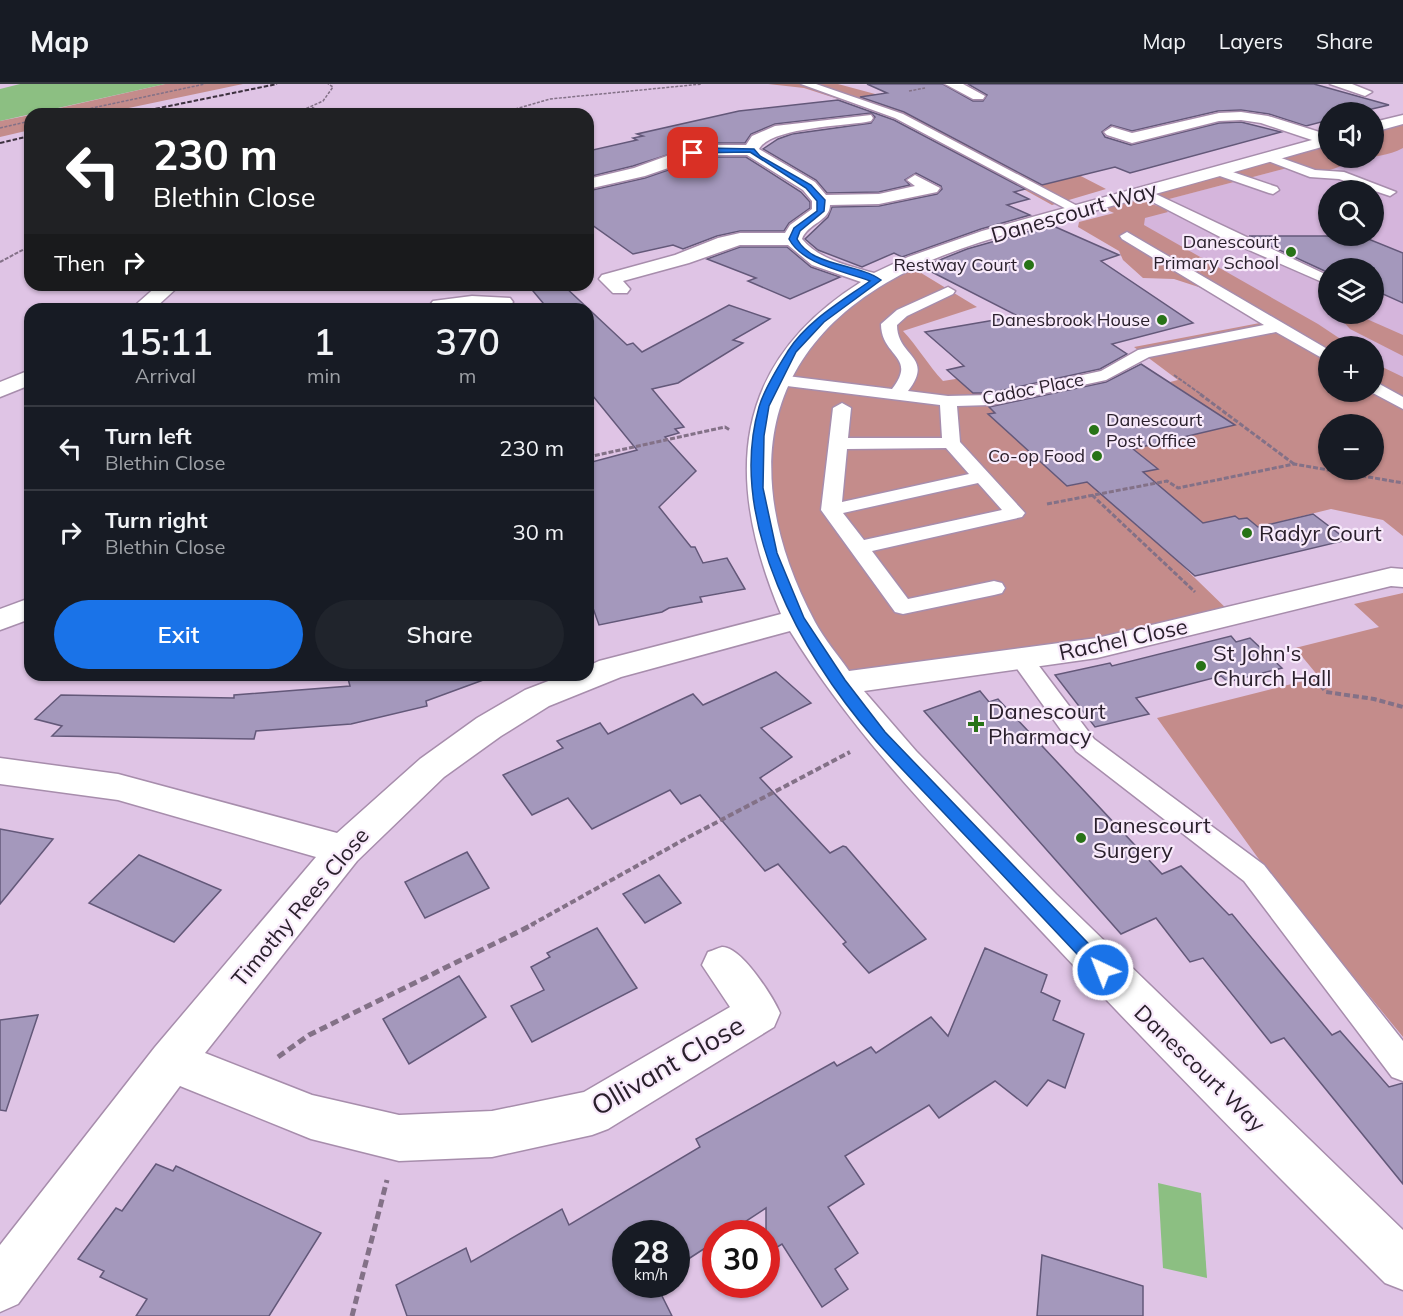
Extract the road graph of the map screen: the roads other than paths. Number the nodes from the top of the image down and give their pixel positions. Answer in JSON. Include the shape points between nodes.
{"nodes":[{"id":1,"x":806,"y":84,"type":"edge"},
{"id":2,"x":1341,"y":84,"type":"edge"},
{"id":3,"x":953,"y":85,"type":"edge"},
{"id":4,"x":975,"y":90,"type":"edge"},
{"id":5,"x":1365,"y":92,"type":"dead end"},
{"id":6,"x":1403,"y":119,"type":"edge"},
{"id":7,"x":854,"y":122,"type":"dead end"},
{"id":8,"x":1384,"y":124,"type":"edge"},
{"id":9,"x":1112,"y":132,"type":"dead end"},
{"id":10,"x":1318,"y":136,"type":"edge"},
{"id":11,"x":1318,"y":143,"type":"edge"},
{"id":12,"x":751,"y":150,"type":"junction"},
{"id":13,"x":1267,"y":157,"type":"junction"},
{"id":14,"x":1218,"y":171,"type":"junction"},
{"id":15,"x":915,"y":180,"type":"dead end"},
{"id":16,"x":594,"y":183,"type":"edge"},
{"id":17,"x":1273,"y":190,"type":"dead end"},
{"id":18,"x":1143,"y":192,"type":"junction"},
{"id":19,"x":1390,"y":192,"type":"dead end"},
{"id":20,"x":821,"y":200,"type":"junction"},
{"id":21,"x":1079,"y":210,"type":"junction"},
{"id":22,"x":1127,"y":236,"type":"dead end"},
{"id":23,"x":793,"y":239,"type":"junction"},
{"id":24,"x":1318,"y":276,"type":"edge"},
{"id":25,"x":876,"y":280,"type":"junction"},
{"id":26,"x":620,"y":289,"type":"dead end"},
{"id":27,"x":163,"y":291,"type":"edge"},
{"id":28,"x":948,"y":291,"type":"dead end"},
{"id":29,"x":503,"y":302,"type":"dead end"},
{"id":30,"x":148,"y":303,"type":"edge"},
{"id":31,"x":492,"y":303,"type":"edge"},
{"id":32,"x":1280,"y":326,"type":"junction"},
{"id":33,"x":1318,"y":350,"type":"edge"},
{"id":34,"x":24,"y":380,"type":"edge"},
{"id":35,"x":779,"y":380,"type":"junction"},
{"id":36,"x":0,"y":390,"type":"edge"},
{"id":37,"x":1384,"y":392,"type":"edge"},
{"id":38,"x":896,"y":395,"type":"junction"},
{"id":39,"x":948,"y":401,"type":"junction"},
{"id":40,"x":1403,"y":404,"type":"edge"},
{"id":41,"x":842,"y":408,"type":"dead end"},
{"id":42,"x":951,"y":443,"type":"junction"},
{"id":43,"x":837,"y":444,"type":"junction"},
{"id":44,"x":981,"y":477,"type":"junction"},
{"id":45,"x":831,"y":510,"type":"junction"},
{"id":46,"x":858,"y":548,"type":"junction"},
{"id":47,"x":1403,"y":578,"type":"edge"},
{"id":48,"x":994,"y":588,"type":"dead end"},
{"id":49,"x":24,"y":610,"type":"edge"},
{"id":50,"x":798,"y":619,"type":"junction"},
{"id":51,"x":0,"y":620,"type":"edge"},
{"id":52,"x":1022,"y":659,"type":"junction"},
{"id":53,"x":594,"y":675,"type":"edge"},
{"id":54,"x":580,"y":681,"type":"edge"},
{"id":55,"x":840,"y":683,"type":"junction"},
{"id":56,"x":0,"y":771,"type":"edge"},
{"id":57,"x":344,"y":850,"type":"junction"},
{"id":58,"x":723,"y":965,"type":"dead end"},
{"id":59,"x":171,"y":1062,"type":"junction"},
{"id":60,"x":1403,"y":1066,"type":"edge"},
{"id":61,"x":1403,"y":1265,"type":"edge"},
{"id":62,"x":0,"y":1286,"type":"edge"}],
"edges":[{"from":1,"to":21,"type":"lane","via":[[899,116]]},
{"from":2,"to":5,"type":"street"},
{"from":3,"to":4,"type":"street"},
{"from":6,"to":8,"type":"street"},
{"from":7,"to":12,"type":"street","via":[[775,131],[757,139]]},
{"from":9,"to":10,"type":"street","via":[[1132,138],[1219,117],[1241,116],[1263,118]]},
{"from":11,"to":13,"type":"street","name":"Danescourt Way"},
{"from":12,"to":16,"type":"street","via":[[706,150]]},
{"from":12,"to":20,"type":"street","via":[[809,186]]},
{"from":13,"to":14,"type":"street","name":"Danescourt Way"},
{"from":13,"to":19,"type":"lane","via":[[1314,174],[1340,175]]},
{"from":14,"to":17,"type":"lane"},
{"from":14,"to":18,"type":"street","name":"Danescourt Way"},
{"from":15,"to":20,"type":"street","via":[[932,188],[879,199]]},
{"from":18,"to":21,"type":"street","name":"Danescourt Way"},
{"from":18,"to":24,"type":"lane"},
{"from":20,"to":23,"type":"street","via":[[820,211],[796,230]]},
{"from":21,"to":25,"type":"street","name":"Danescourt Way","via":[[950,247]]},
{"from":22,"to":32,"type":"lane"},
{"from":23,"to":25,"type":"street","via":[[798,249],[810,256]]},
{"from":23,"to":26,"type":"street","via":[[740,239],[718,244],[682,260],[609,279]]},
{"from":25,"to":35,"type":"street","name":"Danescourt Way","via":[[821,320],[792,351]]},
{"from":27,"to":30,"type":"street"},
{"from":28,"to":38,"type":"lane","via":[[902,313],[889,324],[889,337],[910,364],[910,377]]},
{"from":29,"to":31,"type":"street"},
{"from":32,"to":33,"type":"lane"},
{"from":32,"to":39,"type":"lane","name":"Cadoc Place","via":[[1144,353],[1106,375],[990,400]]},
{"from":34,"to":36,"type":"street"},
{"from":35,"to":38,"type":"lane","name":"Cadoc Place"},
{"from":35,"to":50,"type":"street","name":"Danescourt Way","via":[[764,406],[757,488],[771,553]]},
{"from":37,"to":40,"type":"lane"},
{"from":38,"to":39,"type":"lane","name":"Cadoc Place"},
{"from":39,"to":42,"type":"lane"},
{"from":41,"to":43,"type":"lane"},
{"from":42,"to":43,"type":"lane"},
{"from":42,"to":44,"type":"lane"},
{"from":43,"to":45,"type":"lane"},
{"from":44,"to":45,"type":"lane"},
{"from":44,"to":46,"type":"lane","via":[[1016,513]]},
{"from":45,"to":46,"type":"lane"},
{"from":46,"to":48,"type":"lane","via":[[903,607]]},
{"from":47,"to":52,"type":"street","name":"Rachel Close","via":[[1390,577],[1097,648]]},
{"from":49,"to":51,"type":"street"},
{"from":50,"to":53,"type":"street","name":"Timothy Rees Close"},
{"from":50,"to":55,"type":"street","name":"Danescourt Way"},
{"from":52,"to":55,"type":"street","name":"Rachel Close"},
{"from":52,"to":60,"type":"lane","via":[[1085,745],[1254,873]]},
{"from":54,"to":57,"type":"street","name":"Timothy Rees Close","via":[[537,698],[489,727],[432,768]]},
{"from":55,"to":61,"type":"street","name":"Danescourt Way","via":[[880,736],[1134,1003]]},
{"from":56,"to":57,"type":"street","via":[[118,787]]},
{"from":57,"to":59,"type":"street","name":"Timothy Rees Close"},
{"from":58,"to":59,"type":"street","name":"Ollivant Close","via":[[759,1013],[592,1113],[492,1134],[399,1138],[311,1117]]},
{"from":59,"to":62,"type":"street","name":"Timothy Rees Close"}]}
